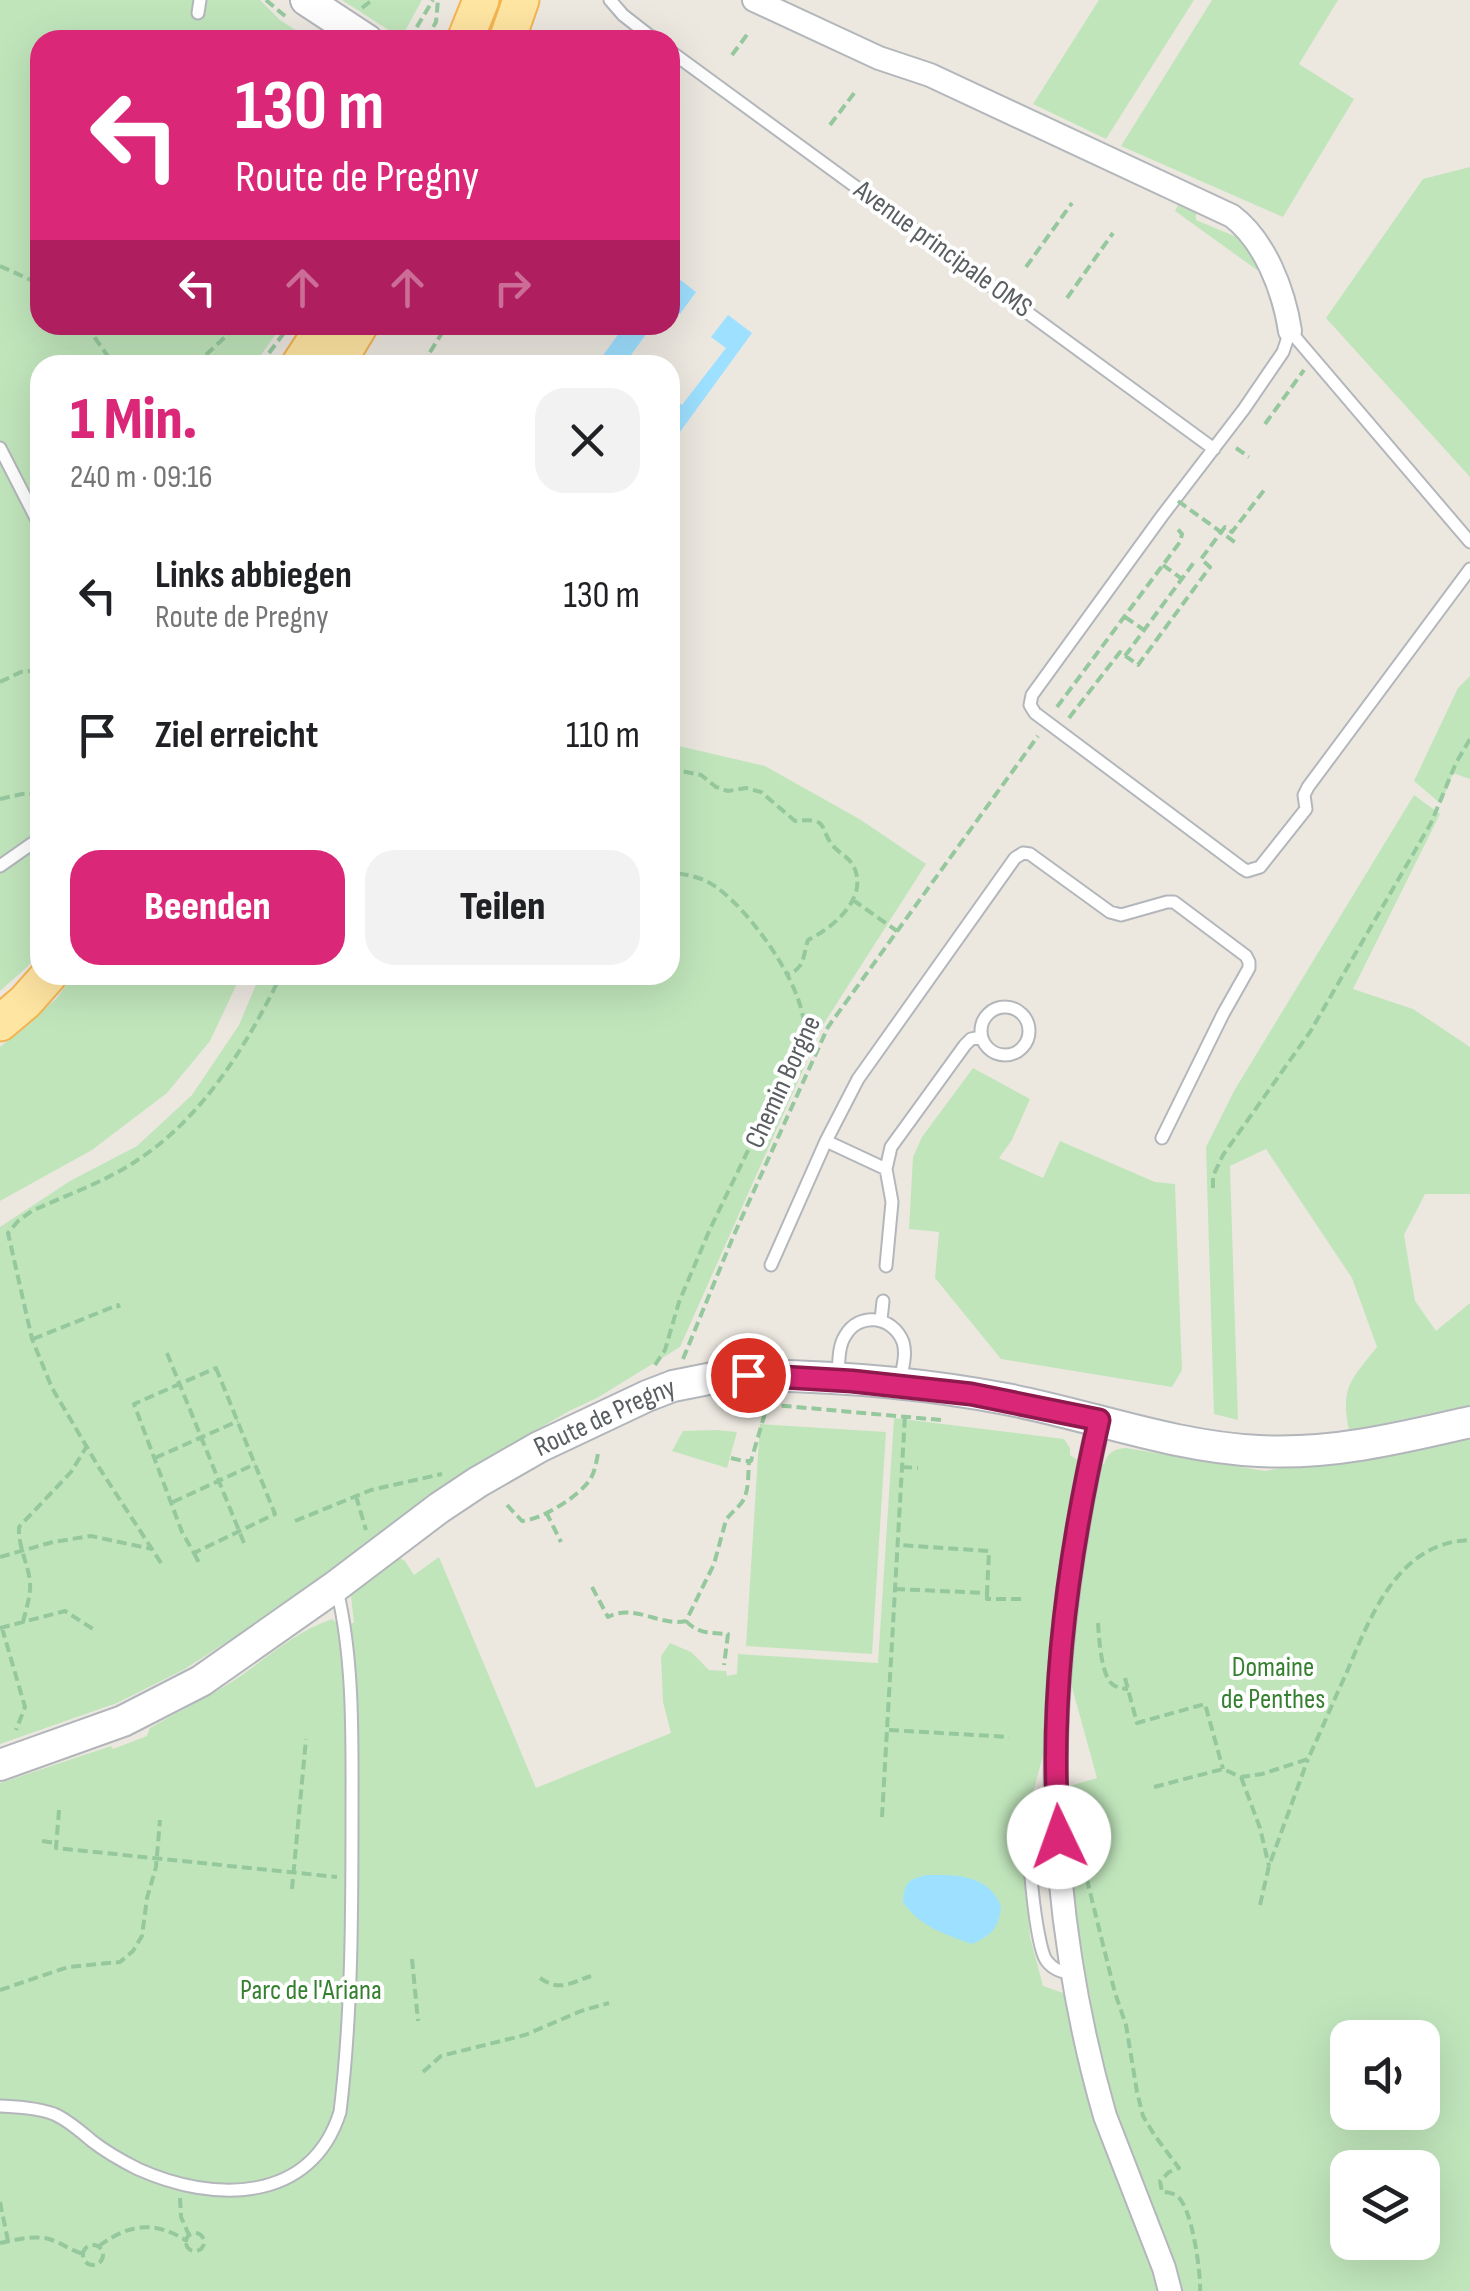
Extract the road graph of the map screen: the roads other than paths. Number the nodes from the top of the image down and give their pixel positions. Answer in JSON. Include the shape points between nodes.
{"nodes":[{"id":1,"x":306,"y":0,"type":"edge"},
{"id":2,"x":481,"y":0,"type":"edge"},
{"id":3,"x":521,"y":0,"type":"edge"},
{"id":4,"x":610,"y":0,"type":"edge"},
{"id":5,"x":754,"y":0,"type":"edge"},
{"id":6,"x":352,"y":30,"type":"edge"},
{"id":7,"x":469,"y":30,"type":"edge"},
{"id":8,"x":510,"y":30,"type":"edge"},
{"id":9,"x":642,"y":30,"type":"edge"},
{"id":10,"x":680,"y":58,"type":"edge"},
{"id":11,"x":1290,"y":331,"type":"junction"},
{"id":12,"x":0,"y":448,"type":"edge"},
{"id":13,"x":1214,"y":449,"type":"junction"},
{"id":14,"x":30,"y":506,"type":"edge"},
{"id":15,"x":1470,"y":542,"type":"edge"},
{"id":16,"x":1470,"y":569,"type":"edge"},
{"id":17,"x":30,"y":845,"type":"edge"},
{"id":18,"x":0,"y":866,"type":"edge"},
{"id":19,"x":40,"y":985,"type":"edge"},
{"id":20,"x":0,"y":1023,"type":"edge"},
{"id":21,"x":981,"y":1037,"type":"junction"},
{"id":22,"x":1162,"y":1138,"type":"dead end"},
{"id":23,"x":826,"y":1141,"type":"junction"},
{"id":24,"x":886,"y":1169,"type":"junction"},
{"id":25,"x":771,"y":1265,"type":"dead end"},
{"id":26,"x":886,"y":1266,"type":"dead end"},
{"id":27,"x":883,"y":1301,"type":"dead end"},
{"id":28,"x":881,"y":1320,"type":"junction"},
{"id":29,"x":838,"y":1380,"type":"junction"},
{"id":30,"x":900,"y":1385,"type":"junction"},
{"id":31,"x":1099,"y":1420,"type":"junction"},
{"id":32,"x":1470,"y":1422,"type":"edge"},
{"id":33,"x":336,"y":1586,"type":"junction"},
{"id":34,"x":5,"y":1752,"type":"edge"},
{"id":35,"x":0,"y":2106,"type":"edge"},
{"id":36,"x":1170,"y":2291,"type":"edge"}],
"edges":[{"from":1,"to":6,"type":"street"},
{"from":2,"to":7,"type":"main road"},
{"from":3,"to":8,"type":"main road"},
{"from":4,"to":9,"type":"lane"},
{"from":5,"to":11,"type":"street","via":[[930,74],[1232,216],[1270,268]]},
{"from":10,"to":13,"type":"lane","name":"Avenue principale OMS"},
{"from":11,"to":13,"type":"lane","via":[[1283,352]]},
{"from":11,"to":15,"type":"lane"},
{"from":12,"to":14,"type":"lane"},
{"from":13,"to":16,"type":"lane","via":[[1030,700],[1047,724],[1242,868],[1260,867],[1306,808],[1308,788]]},
{"from":17,"to":18,"type":"lane"},
{"from":19,"to":20,"type":"main road"},
{"from":21,"to":21,"type":"lane","via":[[983,1019],[1001,1006],[1022,1014],[1029,1028],[1025,1044],[1012,1054],[988,1049]]},
{"from":21,"to":24,"type":"lane","via":[[965,1045],[891,1147]]},
{"from":22,"to":23,"type":"lane","via":[[1249,962],[1174,902],[1110,912],[1023,854],[858,1079]]},
{"from":23,"to":24,"type":"lane"},
{"from":23,"to":25,"type":"lane"},
{"from":24,"to":26,"type":"lane","via":[[892,1202]]},
{"from":27,"to":28,"type":"lane"},
{"from":28,"to":29,"type":"lane","via":[[858,1322],[846,1332]]},
{"from":28,"to":30,"type":"lane","via":[[904,1348]]},
{"from":29,"to":30,"type":"street","name":"Route de Pregny"},
{"from":29,"to":33,"type":"street","name":"Route de Pregny","via":[[664,1376],[646,1396],[478,1482]]},
{"from":30,"to":31,"type":"street","name":"Route de Pregny"},
{"from":31,"to":32,"type":"street","name":"Route de Pregny","via":[[1260,1451],[1367,1444]]},
{"from":31,"to":36,"type":"street","via":[[1075,1544],[1060,1682],[1056,1793],[1064,1912],[1105,2116]]},
{"from":33,"to":34,"type":"street","name":"Route de Pregny","via":[[165,1701],[85,1736]]},
{"from":33,"to":35,"type":"lane","via":[[348,1671],[352,1878],[343,2088],[334,2132],[321,2152],[281,2182],[217,2190],[140,2169],[56,2115]]}]}
